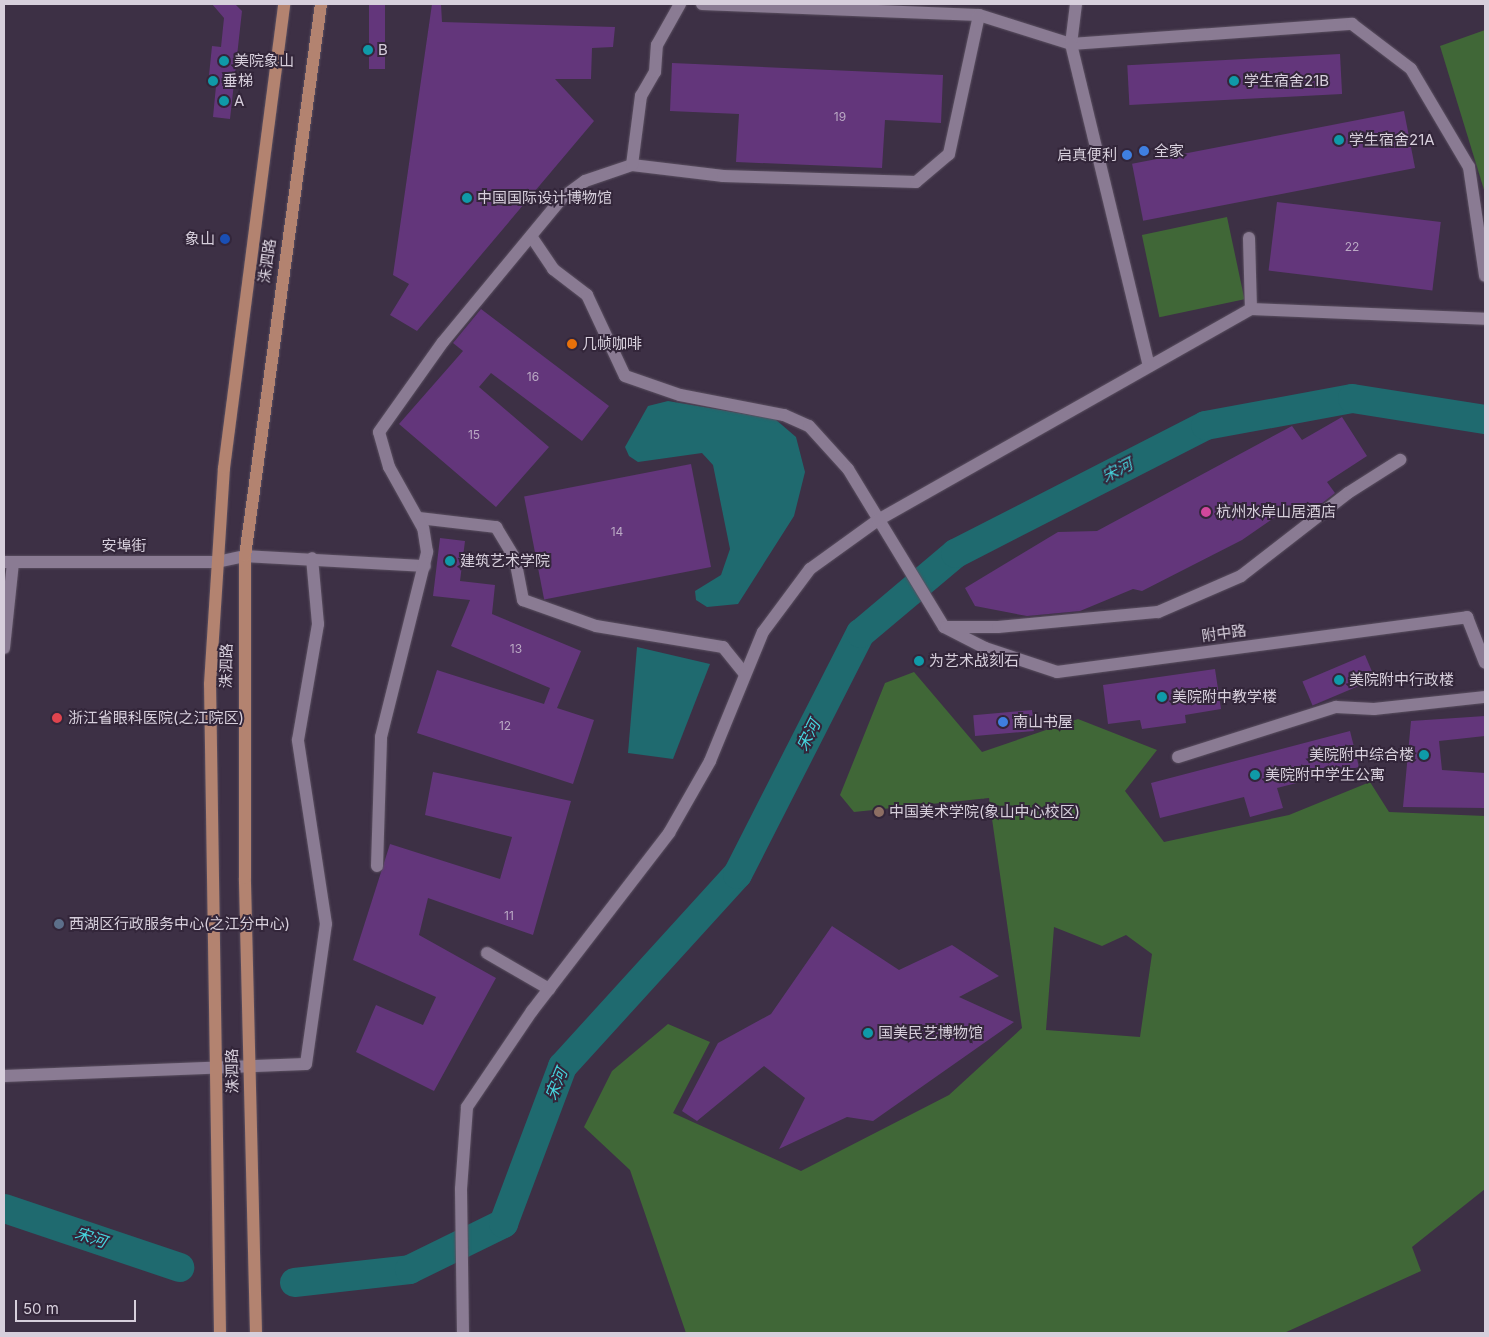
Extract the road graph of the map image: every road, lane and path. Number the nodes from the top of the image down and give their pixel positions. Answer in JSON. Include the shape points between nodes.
{"nodes":[{"id":1,"x":284,"y":4,"type":"edge"},
{"id":2,"x":321,"y":4,"type":"edge"},
{"id":3,"x":680,"y":4,"type":"edge"},
{"id":4,"x":702,"y":4,"type":"edge"},
{"id":5,"x":1076,"y":4,"type":"edge"},
{"id":6,"x":979,"y":15,"type":"junction"},
{"id":7,"x":1071,"y":44,"type":"junction"},
{"id":8,"x":632,"y":165,"type":"junction"},
{"id":9,"x":531,"y":236,"type":"junction"},
{"id":10,"x":1249,"y":238,"type":"dead end"},
{"id":11,"x":1485,"y":276,"type":"edge"},
{"id":12,"x":1251,"y":308,"type":"junction"},
{"id":13,"x":1485,"y":320,"type":"edge"},
{"id":14,"x":1150,"y":366,"type":"junction"},
{"id":15,"x":1400,"y":460,"type":"dead end"},
{"id":16,"x":418,"y":518,"type":"junction"},
{"id":17,"x":878,"y":520,"type":"junction"},
{"id":18,"x":245,"y":556,"type":"junction"},
{"id":19,"x":312,"y":558,"type":"junction"},
{"id":20,"x":8,"y":562,"type":"edge"},
{"id":21,"x":217,"y":562,"type":"junction"},
{"id":22,"x":425,"y":566,"type":"junction"},
{"id":23,"x":944,"y":627,"type":"junction"},
{"id":24,"x":4,"y":648,"type":"edge"},
{"id":25,"x":1485,"y":663,"type":"edge"},
{"id":26,"x":745,"y":674,"type":"junction"},
{"id":27,"x":1485,"y":697,"type":"edge"},
{"id":28,"x":1178,"y":757,"type":"dead end"},
{"id":29,"x":377,"y":866,"type":"dead end"},
{"id":30,"x":487,"y":953,"type":"dead end"},
{"id":31,"x":549,"y":989,"type":"junction"},
{"id":32,"x":248,"y":1070,"type":"junction"},
{"id":33,"x":216,"y":1071,"type":"junction"},
{"id":34,"x":4,"y":1076,"type":"edge"},
{"id":35,"x":220,"y":1333,"type":"edge"},
{"id":36,"x":256,"y":1333,"type":"edge"},
{"id":37,"x":463,"y":1333,"type":"edge"}],
"edges":[{"from":1,"to":21,"type":"main road","name":"洙泗路","via":[[251,237]]},
{"from":2,"to":18,"type":"main road","name":"洙泗路"},
{"from":3,"to":8,"type":"street","via":[[658,45],[655,72],[641,96]]},
{"from":4,"to":6,"type":"street"},
{"from":5,"to":7,"type":"street"},
{"from":6,"to":7,"type":"street"},
{"from":6,"to":8,"type":"street","via":[[949,154],[916,182],[723,176]]},
{"from":7,"to":11,"type":"street","via":[[1352,24],[1411,69],[1469,167]]},
{"from":7,"to":14,"type":"street"},
{"from":8,"to":9,"type":"street","via":[[585,182],[563,197]]},
{"from":9,"to":16,"type":"street","via":[[443,342],[379,432],[389,467]]},
{"from":9,"to":17,"type":"street","via":[[553,269],[587,295],[625,376],[680,395],[784,415],[809,426],[848,469]]},
{"from":10,"to":12,"type":"street"},
{"from":12,"to":13,"type":"street"},
{"from":12,"to":14,"type":"street"},
{"from":14,"to":17,"type":"street"},
{"from":15,"to":23,"type":"street","via":[[1348,493],[1241,576],[1158,612],[998,627]]},
{"from":16,"to":22,"type":"street","via":[[426,539]]},
{"from":16,"to":26,"type":"street","via":[[496,527],[515,559],[523,600],[596,626],[723,647]]},
{"from":17,"to":23,"type":"street"},
{"from":17,"to":26,"type":"street","via":[[810,569],[763,632]]},
{"from":18,"to":19,"type":"street","name":"安埠街"},
{"from":18,"to":21,"type":"street","name":"安埠街"},
{"from":18,"to":32,"type":"main road","name":"洙泗路","via":[[242,689]]},
{"from":19,"to":22,"type":"street","name":"安埠街"},
{"from":19,"to":32,"type":"street","via":[[318,624],[298,740],[326,924],[306,1064]]},
{"from":20,"to":21,"type":"street","name":"安埠街"},
{"from":20,"to":24,"type":"street"},
{"from":21,"to":33,"type":"main road","name":"洙泗路","via":[[210,684]]},
{"from":22,"to":29,"type":"street","via":[[381,737]]},
{"from":23,"to":25,"type":"street","name":"附中路","via":[[984,648],[1057,672],[1467,618]]},
{"from":26,"to":31,"type":"street","via":[[710,761],[669,834]]},
{"from":27,"to":28,"type":"street","via":[[1374,709],[1336,707]]},
{"from":30,"to":31,"type":"street"},
{"from":31,"to":37,"type":"street","via":[[467,1107],[461,1189]]},
{"from":32,"to":33,"type":"street"},
{"from":32,"to":36,"type":"main road","name":"洙泗路"},
{"from":33,"to":34,"type":"street","via":[[178,1066]]},
{"from":33,"to":35,"type":"main road","name":"洙泗路"}]}
